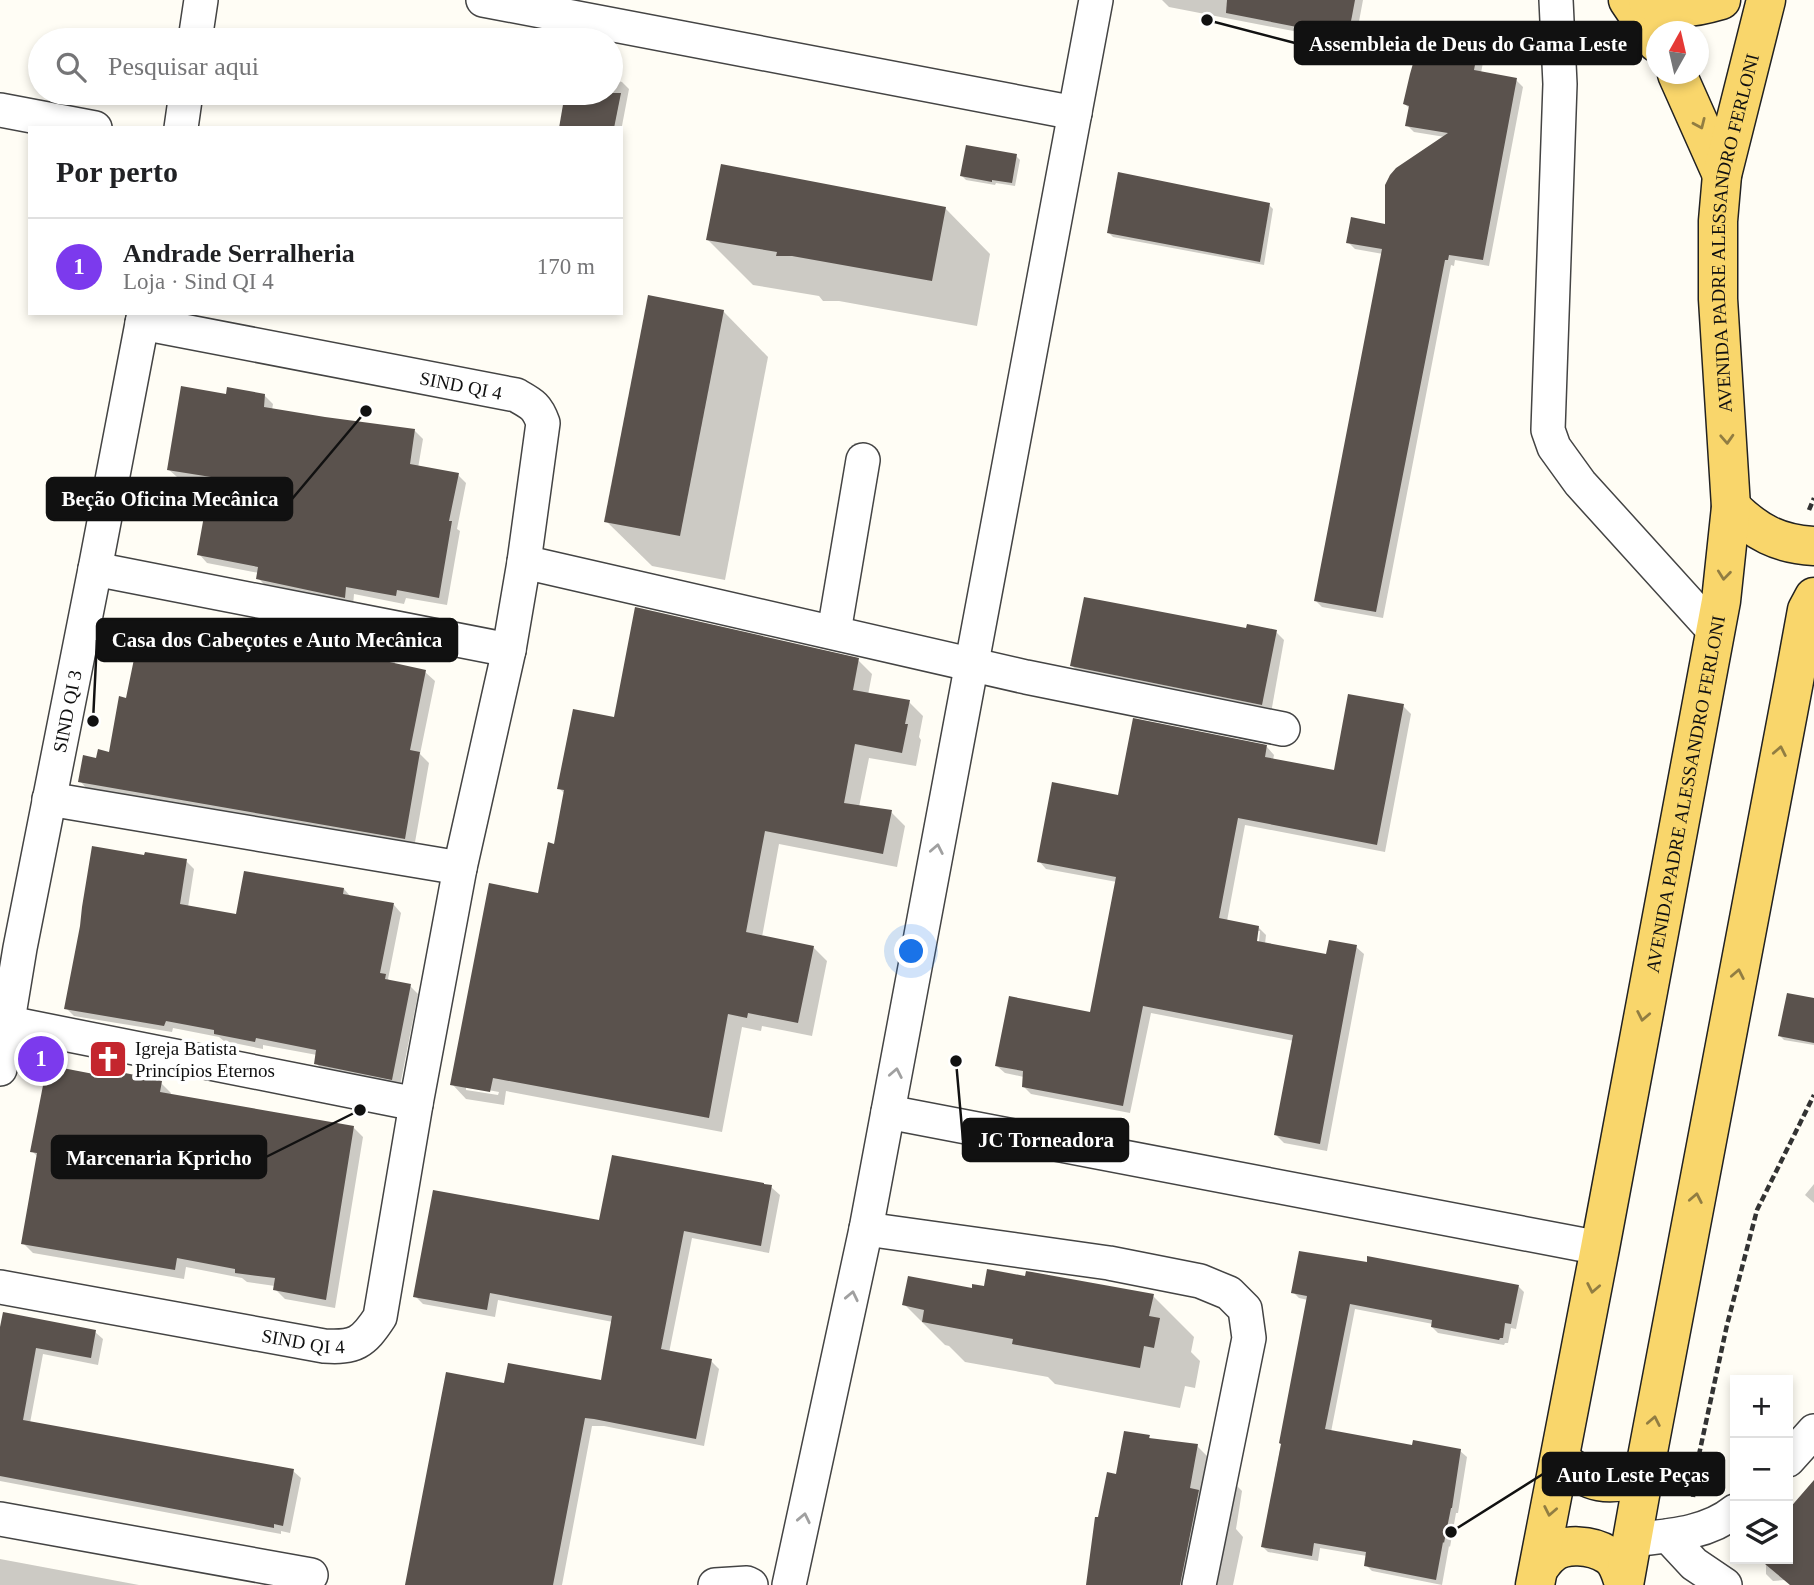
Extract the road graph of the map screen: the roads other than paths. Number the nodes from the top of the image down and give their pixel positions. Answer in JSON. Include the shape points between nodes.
{"nodes":[{"id":1,"x":201,"y":0,"type":"edge"},
{"id":2,"x":483,"y":0,"type":"edge"},
{"id":3,"x":1096,"y":0,"type":"edge"},
{"id":4,"x":1556,"y":0,"type":"edge"},
{"id":5,"x":1628,"y":0,"type":"edge"},
{"id":6,"x":1648,"y":0,"type":"edge"},
{"id":7,"x":1721,"y":0,"type":"edge"},
{"id":8,"x":1766,"y":0,"type":"edge"},
{"id":9,"x":1646,"y":27,"type":"edge"},
{"id":10,"x":197,"y":28,"type":"edge"},
{"id":11,"x":1681,"y":84,"type":"edge"},
{"id":12,"x":185,"y":105,"type":"edge"},
{"id":13,"x":0,"y":110,"type":"edge"},
{"id":14,"x":1075,"y":113,"type":"junction"},
{"id":15,"x":84,"y":126,"type":"edge"},
{"id":16,"x":181,"y":126,"type":"edge"},
{"id":17,"x":1722,"y":175,"type":"junction"},
{"id":18,"x":143,"y":318,"type":"edge"},
{"id":19,"x":863,"y":460,"type":"dead end"},
{"id":20,"x":1731,"y":508,"type":"junction"},
{"id":21,"x":1814,"y":546,"type":"edge"},
{"id":22,"x":524,"y":562,"type":"junction"},
{"id":23,"x":95,"y":569,"type":"junction"},
{"id":24,"x":1814,"y":597,"type":"edge"},
{"id":25,"x":834,"y":632,"type":"junction"},
{"id":26,"x":1715,"y":632,"type":"junction"},
{"id":27,"x":509,"y":650,"type":"junction"},
{"id":28,"x":972,"y":664,"type":"junction"},
{"id":29,"x":1283,"y":729,"type":"dead end"},
{"id":30,"x":49,"y":799,"type":"junction"},
{"id":31,"x":460,"y":868,"type":"junction"},
{"id":32,"x":10,"y":946,"type":"edge"},
{"id":33,"x":9,"y":1023,"type":"junction"},
{"id":34,"x":0,"y":1069,"type":"edge"},
{"id":35,"x":416,"y":1104,"type":"junction"},
{"id":36,"x":888,"y":1112,"type":"junction"},
{"id":37,"x":866,"y":1229,"type":"junction"},
{"id":38,"x":1600,"y":1248,"type":"junction"},
{"id":39,"x":0,"y":1287,"type":"edge"},
{"id":40,"x":1814,"y":1431,"type":"edge"},
{"id":41,"x":1793,"y":1454,"type":"edge"},
{"id":42,"x":1560,"y":1459,"type":"junction"},
{"id":43,"x":1644,"y":1473,"type":"junction"},
{"id":44,"x":1730,"y":1515,"type":"edge"},
{"id":45,"x":0,"y":1519,"type":"edge"},
{"id":46,"x":1663,"y":1536,"type":"junction"},
{"id":47,"x":311,"y":1575,"type":"dead end"},
{"id":48,"x":1537,"y":1576,"type":"edge"},
{"id":49,"x":1624,"y":1584,"type":"edge"},
{"id":50,"x":715,"y":1585,"type":"edge"},
{"id":51,"x":751,"y":1585,"type":"edge"},
{"id":52,"x":789,"y":1585,"type":"edge"},
{"id":53,"x":1199,"y":1585,"type":"edge"},
{"id":54,"x":1725,"y":1585,"type":"edge"}],
"edges":[{"from":1,"to":10,"type":"street"},
{"from":2,"to":14,"type":"street"},
{"from":3,"to":14,"type":"street"},
{"from":4,"to":26,"type":"street","via":[[1560,84],[1548,430],[1554,447],[1580,484]]},
{"from":5,"to":9,"type":"main road"},
{"from":6,"to":7,"type":"main road","via":[[1671,7],[1696,7]]},
{"from":8,"to":17,"type":"main road","name":"AVENIDA PADRE ALESSANDRO FERLONI"},
{"from":11,"to":17,"type":"main road","one_way":true},
{"from":12,"to":16,"type":"street"},
{"from":13,"to":15,"type":"street"},
{"from":14,"to":28,"type":"street"},
{"from":17,"to":20,"type":"main road","name":"AVENIDA PADRE ALESSANDRO FERLONI","one_way":true,"via":[[1718,299]]},
{"from":18,"to":22,"type":"street","name":"SIND QI 4","via":[[516,396],[534,405],[543,423]]},
{"from":18,"to":23,"type":"street","name":"SIND QI 3"},
{"from":19,"to":25,"type":"street"},
{"from":20,"to":21,"type":"main road","via":[[1766,535]]},
{"from":20,"to":26,"type":"main road","name":"AVENIDA PADRE ALESSANDRO FERLONI","one_way":true},
{"from":22,"to":25,"type":"street"},
{"from":22,"to":27,"type":"street","name":"SIND QI 4"},
{"from":23,"to":27,"type":"street"},
{"from":23,"to":30,"type":"street","name":"SIND QI 3"},
{"from":43,"to":24,"type":"main road","one_way":true,"via":[[1807,610]]},
{"from":25,"to":28,"type":"street"},
{"from":26,"to":38,"type":"main road","name":"AVENIDA PADRE ALESSANDRO FERLONI","one_way":true},
{"from":27,"to":31,"type":"street","name":"SIND QI 4"},
{"from":28,"to":29,"type":"street"},
{"from":36,"to":28,"type":"street","one_way":true},
{"from":30,"to":31,"type":"street"},
{"from":30,"to":32,"type":"street","name":"SIND QI 3"},
{"from":31,"to":35,"type":"street","name":"SIND QI 4"},
{"from":32,"to":33,"type":"street","name":"SIND QI 3"},
{"from":33,"to":34,"type":"street","name":"SIND QI 3"},
{"from":33,"to":35,"type":"street"},
{"from":35,"to":39,"type":"street","name":"SIND QI 4","via":[[380,1317],[369,1335],[353,1344],[324,1346]]},
{"from":36,"to":37,"type":"street"},
{"from":36,"to":38,"type":"street"},
{"from":52,"to":37,"type":"street","one_way":true},
{"from":37,"to":53,"type":"street","via":[[1108,1263],[1199,1281],[1229,1293],[1245,1309],[1249,1338]]},
{"from":38,"to":42,"type":"main road","name":"AVENIDA PADRE ALESSANDRO FERLONI","one_way":true},
{"from":40,"to":41,"type":"street"},
{"from":42,"to":43,"type":"main road","via":[[1597,1482],[1616,1483]]},
{"from":42,"to":48,"type":"main road","name":"AVENIDA PADRE ALESSANDRO FERLONI","one_way":true},
{"from":43,"to":46,"type":"main road"},
{"from":44,"to":46,"type":"street"},
{"from":45,"to":47,"type":"street"},
{"from":46,"to":49,"type":"main road"},
{"from":46,"to":54,"type":"street"},
{"from":48,"to":49,"type":"main road","via":[[1551,1554],[1566,1546],[1585,1547],[1609,1556],[1619,1567]]},
{"from":50,"to":51,"type":"street"}]}
